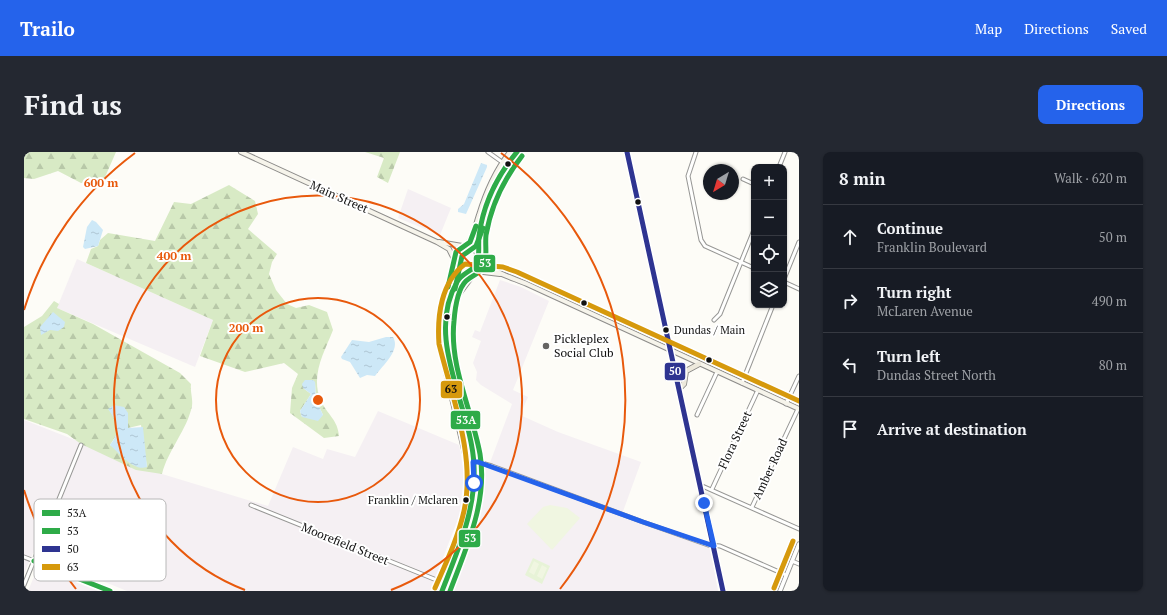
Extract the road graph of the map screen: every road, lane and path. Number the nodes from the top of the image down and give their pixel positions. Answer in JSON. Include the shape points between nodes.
{"nodes":[{"id":1,"x":241,"y":152,"type":"edge"},
{"id":2,"x":488,"y":152,"type":"edge"},
{"id":3,"x":510,"y":152,"type":"edge"},
{"id":4,"x":517,"y":152,"type":"edge"},
{"id":5,"x":627,"y":152,"type":"edge"},
{"id":6,"x":696,"y":152,"type":"edge"},
{"id":7,"x":785,"y":152,"type":"edge"},
{"id":8,"x":502,"y":162,"type":"junction"},
{"id":9,"x":780,"y":164,"type":"edge"},
{"id":10,"x":743,"y":179,"type":"dead end"},
{"id":11,"x":751,"y":183,"type":"edge"},
{"id":12,"x":752,"y":236,"type":"edge"},
{"id":13,"x":437,"y":242,"type":"junction"},
{"id":14,"x":799,"y":242,"type":"edge"},
{"id":15,"x":465,"y":246,"type":"junction"},
{"id":16,"x":479,"y":257,"type":"junction"},
{"id":17,"x":454,"y":260,"type":"junction"},
{"id":18,"x":741,"y":262,"type":"junction"},
{"id":19,"x":751,"y":267,"type":"edge"},
{"id":20,"x":469,"y":270,"type":"junction"},
{"id":21,"x":476,"y":271,"type":"junction"},
{"id":22,"x":787,"y":272,"type":"edge"},
{"id":23,"x":502,"y":274,"type":"junction"},
{"id":24,"x":787,"y":282,"type":"edge"},
{"id":25,"x":799,"y":289,"type":"edge"},
{"id":26,"x":773,"y":308,"type":"edge"},
{"id":27,"x":447,"y":319,"type":"junction"},
{"id":28,"x":714,"y":320,"type":"dead end"},
{"id":29,"x":671,"y":351,"type":"junction"},
{"id":30,"x":698,"y":364,"type":"junction"},
{"id":31,"x":717,"y":372,"type":"junction"},
{"id":32,"x":799,"y":376,"type":"edge"},
{"id":33,"x":742,"y":383,"type":"junction"},
{"id":34,"x":679,"y":389,"type":"junction"},
{"id":35,"x":758,"y":390,"type":"junction"},
{"id":36,"x":786,"y":404,"type":"junction"},
{"id":37,"x":798,"y":409,"type":"edge"},
{"id":38,"x":697,"y":415,"type":"dead end"},
{"id":39,"x":81,"y":445,"type":"dead end"},
{"id":40,"x":467,"y":462,"type":"junction"},
{"id":41,"x":473,"y":462,"type":"junction"},
{"id":42,"x":700,"y":485,"type":"junction"},
{"id":43,"x":712,"y":489,"type":"junction"},
{"id":44,"x":59,"y":499,"type":"edge"},
{"id":45,"x":251,"y":505,"type":"dead end"},
{"id":46,"x":752,"y":508,"type":"junction"},
{"id":47,"x":799,"y":529,"type":"edge"},
{"id":48,"x":799,"y":544,"type":"edge"},
{"id":49,"x":714,"y":546,"type":"junction"},
{"id":50,"x":24,"y":557,"type":"edge"},
{"id":51,"x":34,"y":561,"type":"joint"},
{"id":52,"x":792,"y":561,"type":"junction"},
{"id":53,"x":799,"y":564,"type":"edge"},
{"id":54,"x":786,"y":576,"type":"junction"},
{"id":55,"x":85,"y":581,"type":"edge"},
{"id":56,"x":439,"y":581,"type":"junction"},
{"id":57,"x":24,"y":586,"type":"edge"},
{"id":58,"x":110,"y":591,"type":"edge"},
{"id":59,"x":435,"y":591,"type":"edge"},
{"id":60,"x":442,"y":591,"type":"edge"},
{"id":61,"x":723,"y":591,"type":"edge"},
{"id":62,"x":780,"y":591,"type":"edge"}],
"edges":[{"from":1,"to":13,"type":"main road","name":"Main Street"},
{"from":2,"to":8,"type":"street"},
{"from":3,"to":8,"type":"main road"},
{"from":4,"to":16,"type":"main road","via":[[501,174],[485,213],[479,236]]},
{"from":5,"to":29,"type":"main road"},
{"from":6,"to":18,"type":"street","via":[[688,176],[701,240],[705,246]]},
{"from":7,"to":9,"type":"street"},
{"from":8,"to":15,"type":"main road","via":[[486,196],[473,235]]},
{"from":10,"to":11,"type":"street"},
{"from":12,"to":18,"type":"street"},
{"from":13,"to":15,"type":"main road","name":"Main Street"},
{"from":13,"to":17,"type":"main road","name":"Main Street","via":[[449,249]]},
{"from":14,"to":22,"type":"street"},
{"from":15,"to":16,"type":"main road","via":[[475,250]]},
{"from":15,"to":17,"type":"main road","via":[[458,250]]},
{"from":16,"to":20,"type":"main road","via":[[476,266]]},
{"from":16,"to":23,"type":"main road","via":[[485,266]]},
{"from":17,"to":20,"type":"main road","via":[[459,268]]},
{"from":17,"to":40,"type":"main road","via":[[442,308],[440,334],[442,355]]},
{"from":18,"to":19,"type":"street"},
{"from":18,"to":28,"type":"street","via":[[720,314]]},
{"from":20,"to":21,"type":"main road"},
{"from":20,"to":27,"type":"main road","via":[[457,280]]},
{"from":21,"to":23,"type":"main road"},
{"from":21,"to":27,"type":"main road","via":[[456,300]]},
{"from":23,"to":29,"type":"main road"},
{"from":24,"to":25,"type":"street"},
{"from":26,"to":33,"type":"street"},
{"from":27,"to":41,"type":"main road","via":[[446,342]]},
{"from":29,"to":30,"type":"main road"},
{"from":29,"to":34,"type":"main road"},
{"from":30,"to":31,"type":"main road"},
{"from":30,"to":34,"type":"main road","via":[[686,371],[684,384]]},
{"from":31,"to":33,"type":"main road"},
{"from":31,"to":38,"type":"street"},
{"from":32,"to":36,"type":"street"},
{"from":33,"to":35,"type":"main road"},
{"from":34,"to":42,"type":"main road"},
{"from":35,"to":36,"type":"main road"},
{"from":35,"to":43,"type":"street","name":"Flora Street"},
{"from":36,"to":37,"type":"main road"},
{"from":37,"to":46,"type":"street","name":"Amber Road"},
{"from":39,"to":44,"type":"street"},
{"from":40,"to":41,"type":"street"},
{"from":40,"to":56,"type":"main road","via":[[468,484],[463,519]]},
{"from":41,"to":49,"type":"street","via":[[492,466]]},
{"from":41,"to":60,"type":"main road","via":[[471,511]]},
{"from":42,"to":43,"type":"street"},
{"from":42,"to":49,"type":"main road"},
{"from":43,"to":46,"type":"street"},
{"from":45,"to":56,"type":"street","name":"Moorefield Street"},
{"from":46,"to":47,"type":"street"},
{"from":48,"to":52,"type":"street"},
{"from":49,"to":54,"type":"street","via":[[720,546]]},
{"from":49,"to":61,"type":"main road"},
{"from":50,"to":51,"type":"street"},
{"from":51,"to":57,"type":"street"},
{"from":52,"to":53,"type":"street"},
{"from":52,"to":54,"type":"street"},
{"from":54,"to":62,"type":"street"},
{"from":55,"to":58,"type":"street"},
{"from":56,"to":59,"type":"main road"}]}
